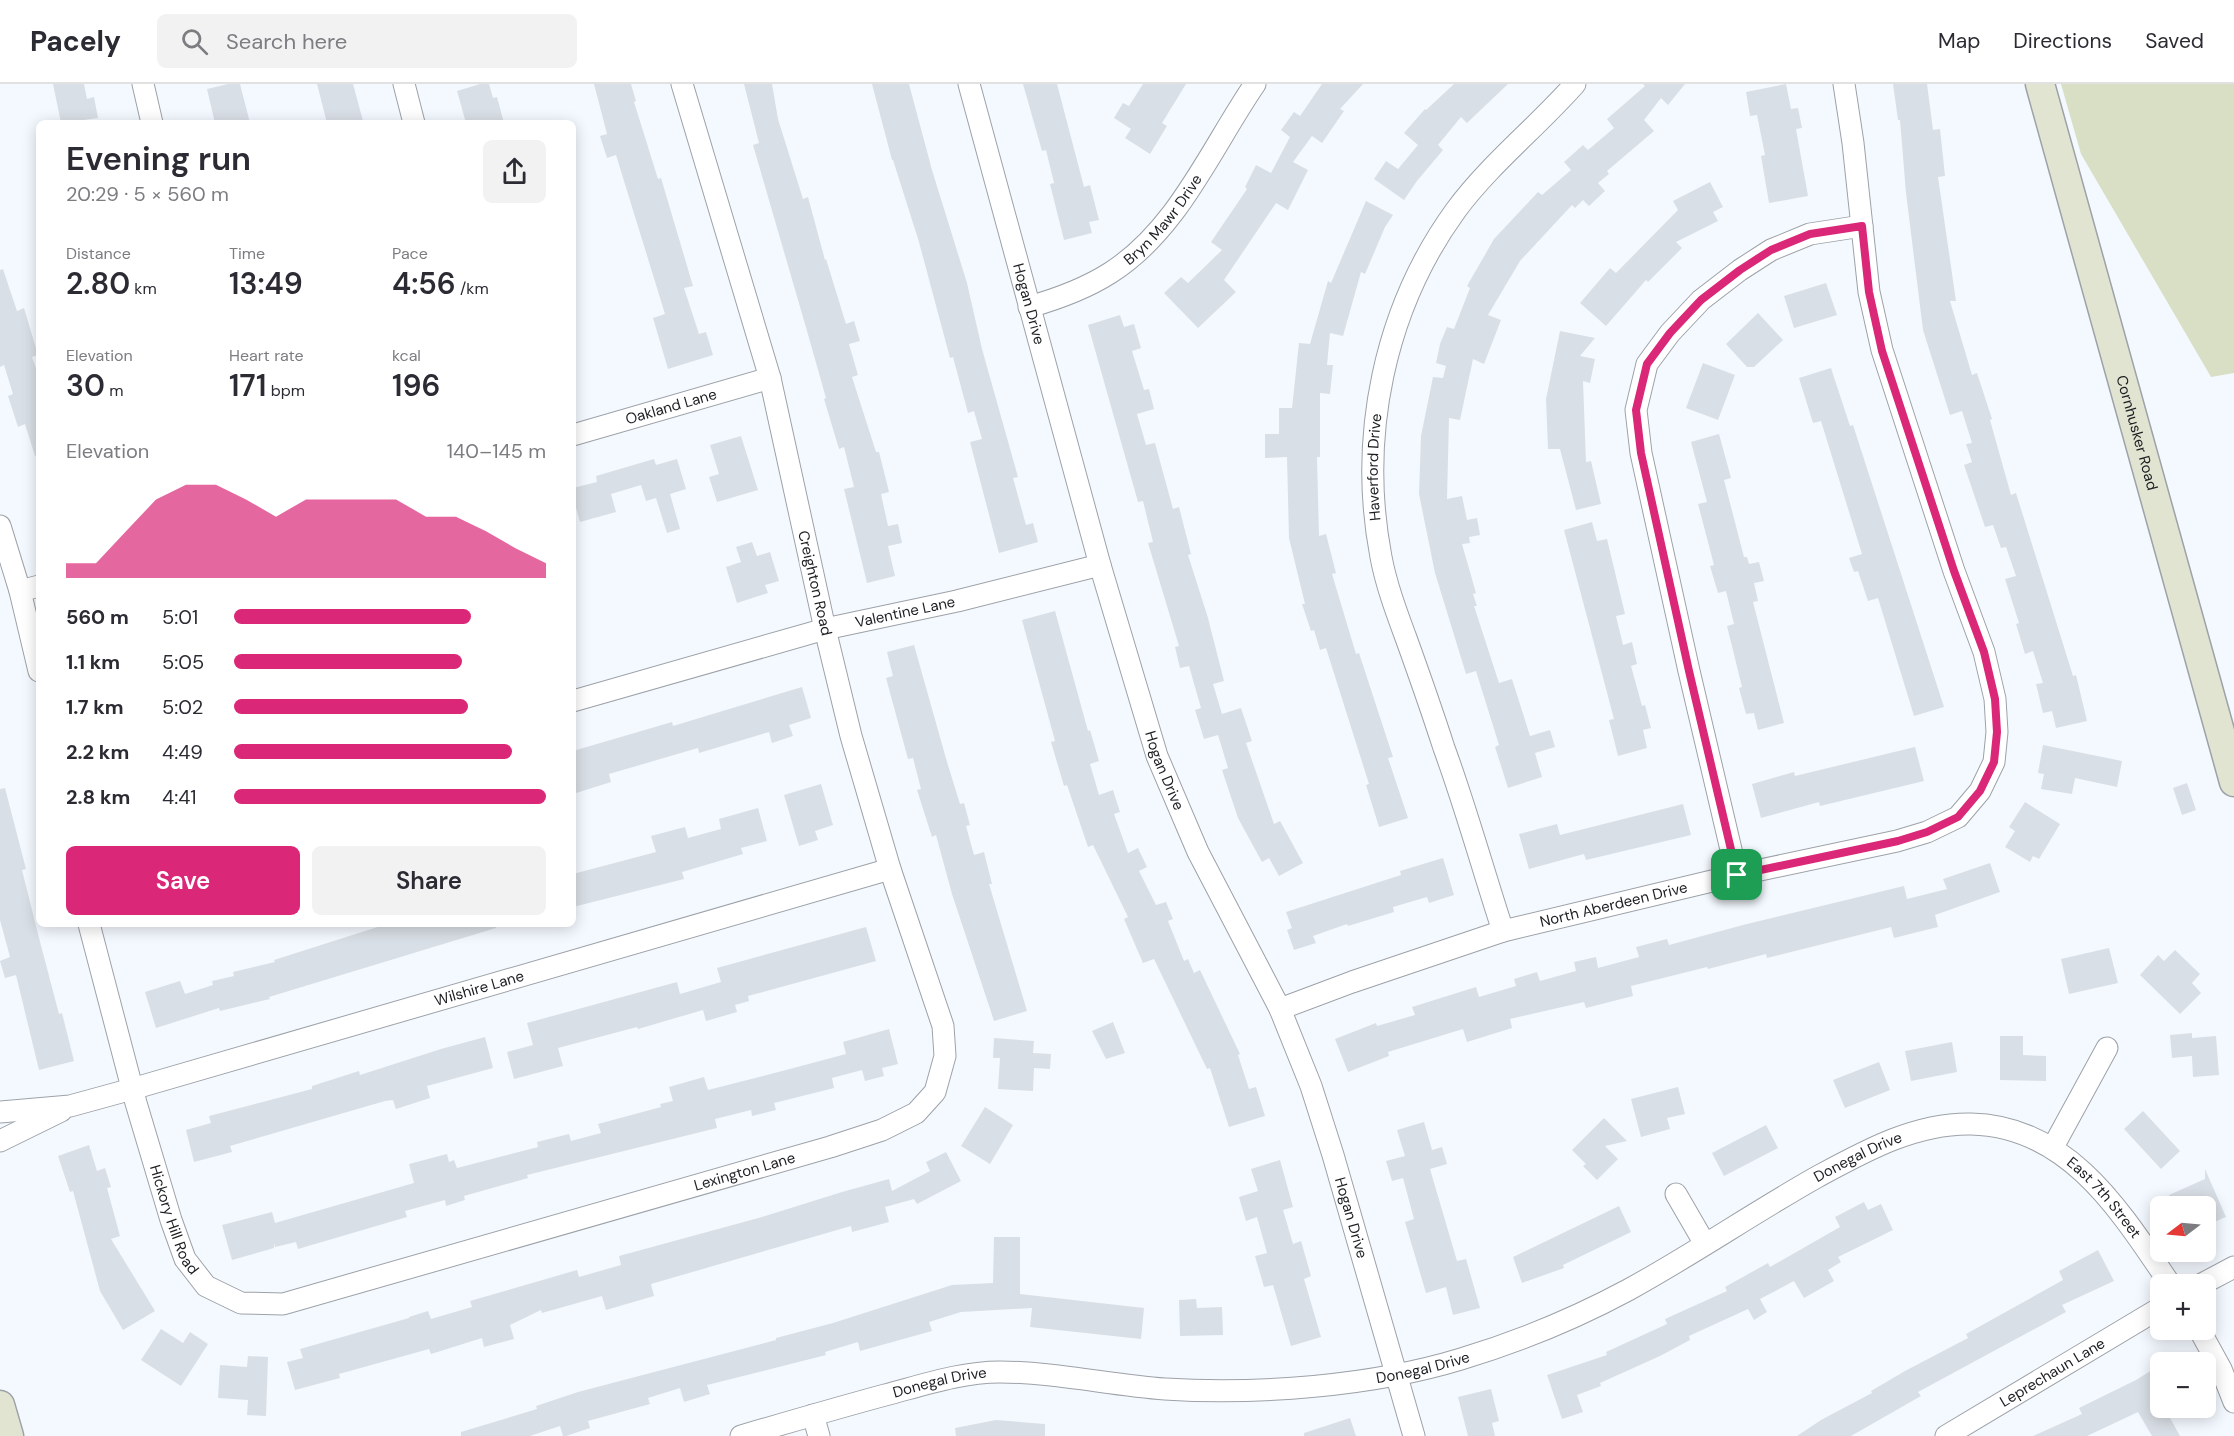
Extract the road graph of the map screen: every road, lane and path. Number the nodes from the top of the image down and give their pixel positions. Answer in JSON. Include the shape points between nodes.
{"nodes":[{"id":1,"x":142,"y":84,"type":"edge"},
{"id":2,"x":404,"y":84,"type":"edge"},
{"id":3,"x":682,"y":84,"type":"edge"},
{"id":4,"x":969,"y":84,"type":"edge"},
{"id":5,"x":1255,"y":84,"type":"edge"},
{"id":6,"x":1575,"y":84,"type":"edge"},
{"id":7,"x":1844,"y":84,"type":"edge"},
{"id":8,"x":2040,"y":84,"type":"edge"},
{"id":9,"x":151,"y":120,"type":"edge"},
{"id":10,"x":413,"y":120,"type":"edge"},
{"id":11,"x":1862,"y":226,"type":"junction"},
{"id":12,"x":1029,"y":307,"type":"junction"},
{"id":13,"x":770,"y":378,"type":"junction"},
{"id":14,"x":576,"y":434,"type":"edge"},
{"id":15,"x":0,"y":526,"type":"edge"},
{"id":16,"x":1100,"y":565,"type":"junction"},
{"id":17,"x":29,"y":589,"type":"edge"},
{"id":18,"x":825,"y":629,"type":"junction"},
{"id":19,"x":36,"y":646,"type":"edge"},
{"id":20,"x":576,"y":700,"type":"edge"},
{"id":21,"x":2234,"y":782,"type":"edge"},
{"id":22,"x":890,"y":869,"type":"junction"},
{"id":23,"x":1737,"y":875,"type":"junction"},
{"id":24,"x":89,"y":927,"type":"edge"},
{"id":25,"x":1503,"y":931,"type":"junction"},
{"id":26,"x":1280,"y":1009,"type":"junction"},
{"id":27,"x":2107,"y":1048,"type":"dead end"},
{"id":28,"x":938,"y":1081,"type":"joint"},
{"id":29,"x":132,"y":1089,"type":"junction"},
{"id":30,"x":70,"y":1106,"type":"junction"},
{"id":31,"x":0,"y":1112,"type":"edge"},
{"id":32,"x":0,"y":1141,"type":"edge"},
{"id":33,"x":2053,"y":1147,"type":"junction"},
{"id":34,"x":1676,"y":1194,"type":"dead end"},
{"id":35,"x":532,"y":1234,"type":"joint"},
{"id":36,"x":1705,"y":1244,"type":"junction"},
{"id":37,"x":2234,"y":1267,"type":"edge"},
{"id":38,"x":2163,"y":1274,"type":"edge"},
{"id":39,"x":2216,"y":1277,"type":"edge"},
{"id":40,"x":2150,"y":1314,"type":"edge"},
{"id":41,"x":2205,"y":1340,"type":"edge"},
{"id":42,"x":1395,"y":1374,"type":"junction"},
{"id":43,"x":2234,"y":1402,"type":"edge"},
{"id":44,"x":0,"y":1405,"type":"edge"},
{"id":45,"x":813,"y":1415,"type":"junction"},
{"id":46,"x":9,"y":1436,"type":"edge"},
{"id":47,"x":741,"y":1436,"type":"edge"},
{"id":48,"x":819,"y":1436,"type":"edge"},
{"id":49,"x":1414,"y":1436,"type":"edge"},
{"id":50,"x":1946,"y":1436,"type":"edge"}],
"edges":[{"from":1,"to":9,"type":"street"},
{"from":2,"to":10,"type":"street"},
{"from":3,"to":13,"type":"street","name":"Creighton Road"},
{"from":4,"to":12,"type":"street","name":"Hogan Drive"},
{"from":5,"to":12,"type":"street","name":"Bryn Mawr Drive","via":[[1178,204],[1145,244],[1094,282]]},
{"from":6,"to":25,"type":"street","name":"Haverford Drive","via":[[1478,184],[1422,265],[1385,362],[1373,443],[1372,481],[1381,559]]},
{"from":7,"to":11,"type":"street"},
{"from":8,"to":21,"type":"main road","name":"Cornhusker Road"},
{"from":11,"to":23,"type":"street","via":[[1810,234],[1771,250],[1701,300],[1647,364],[1636,410],[1646,476]]},
{"from":11,"to":23,"type":"street","name":"North Aberdeen Drive","via":[[1869,292],[1882,351],[1984,652],[1995,699],[1994,762],[1980,791],[1958,817],[1927,832]]},
{"from":12,"to":16,"type":"street","name":"Hogan Drive"},
{"from":13,"to":14,"type":"street","name":"Oakland Lane"},
{"from":13,"to":18,"type":"street","name":"Creighton Road"},
{"from":15,"to":17,"type":"street"},
{"from":16,"to":18,"type":"street","name":"Valentine Lane"},
{"from":16,"to":26,"type":"street","name":"Hogan Drive","via":[[1157,756],[1198,852]]},
{"from":17,"to":19,"type":"street"},
{"from":18,"to":20,"type":"street","name":"Valentine Lane"},
{"from":18,"to":22,"type":"street","name":"Creighton Road"},
{"from":22,"to":28,"type":"street","name":"Creighton Road","via":[[944,1026],[945,1056]]},
{"from":22,"to":29,"type":"street","name":"Wilshire Lane"},
{"from":23,"to":25,"type":"street","name":"North Aberdeen Drive"},
{"from":24,"to":29,"type":"street","name":"Hickory Hill Road"},
{"from":25,"to":26,"type":"street","name":"North Aberdeen Drive"},
{"from":26,"to":42,"type":"street","name":"Hogan Drive","via":[[1333,1155]]},
{"from":27,"to":33,"type":"street"},
{"from":28,"to":35,"type":"street","name":"Lexington Lane","via":[[935,1092],[916,1113],[882,1130]]},
{"from":29,"to":30,"type":"street","name":"Wilshire Lane"},
{"from":29,"to":35,"type":"street","name":"Hickory Hill Road","via":[[185,1259],[206,1286],[241,1303],[283,1304]]},
{"from":30,"to":31,"type":"street","name":"Wilshire Lane"},
{"from":30,"to":32,"type":"street","name":"Wilshire Lane"},
{"from":33,"to":36,"type":"street","name":"Donegal Drive","via":[[2014,1131],[1975,1124],[1943,1125],[1908,1134],[1855,1156]]},
{"from":33,"to":38,"type":"street","name":"East 7th Street","via":[[2106,1195]]},
{"from":34,"to":36,"type":"street"},
{"from":36,"to":42,"type":"street","name":"Donegal Drive","via":[[1626,1291],[1530,1335],[1459,1360]]},
{"from":37,"to":39,"type":"street"},
{"from":40,"to":50,"type":"street","name":"Leprechaun Lane"},
{"from":41,"to":43,"type":"street"},
{"from":42,"to":45,"type":"street","name":"Donegal Drive","via":[[1302,1387],[1230,1390],[1164,1389],[1000,1372],[955,1376]]},
{"from":42,"to":49,"type":"street","name":"Hogan Drive"},
{"from":44,"to":46,"type":"main road"},
{"from":45,"to":47,"type":"street","name":"Donegal Drive"},
{"from":45,"to":48,"type":"street"}]}
